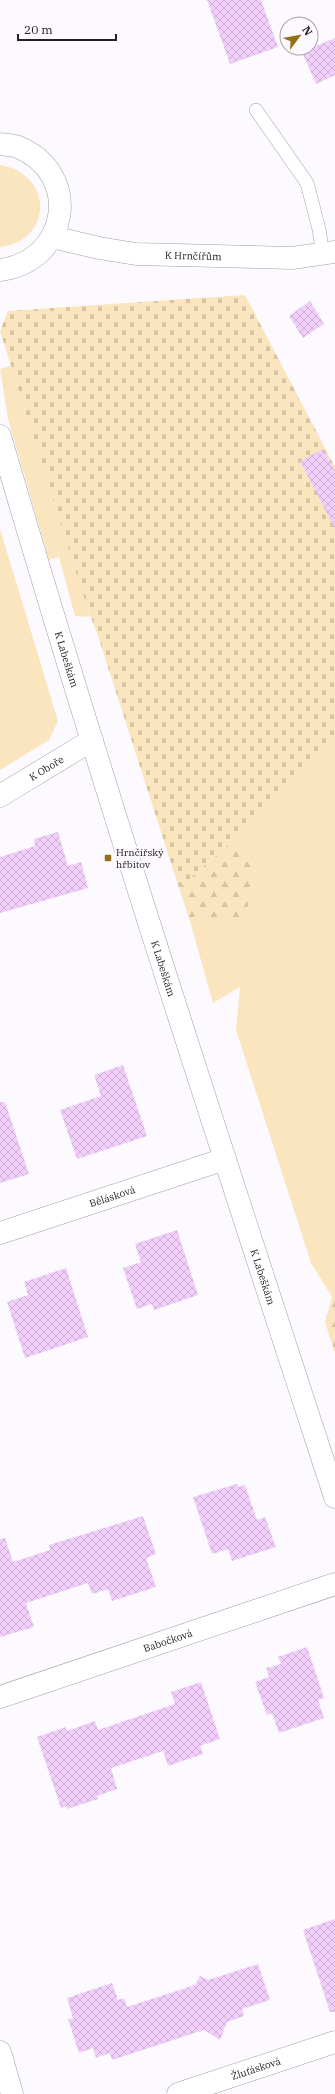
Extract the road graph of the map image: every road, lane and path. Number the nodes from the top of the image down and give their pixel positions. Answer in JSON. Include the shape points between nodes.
{"nodes":[{"id":1,"x":256,"y":110,"type":"dead end"},
{"id":2,"x":0,"y":144,"type":"edge"},
{"id":3,"x":52,"y":237,"type":"junction"},
{"id":4,"x":329,"y":253,"type":"edge"},
{"id":5,"x":0,"y":270,"type":"edge"},
{"id":6,"x":0,"y":436,"type":"edge"},
{"id":7,"x":92,"y":740,"type":"junction"},
{"id":8,"x":0,"y":796,"type":"edge"},
{"id":9,"x":224,"y":1159,"type":"junction"},
{"id":10,"x":0,"y":1233,"type":"edge"},
{"id":11,"x":335,"y":1497,"type":"edge"},
{"id":12,"x":335,"y":1584,"type":"edge"},
{"id":13,"x":0,"y":1697,"type":"edge"},
{"id":14,"x":335,"y":2042,"type":"edge"},
{"id":15,"x":0,"y":2052,"type":"edge"},
{"id":16,"x":12,"y":2094,"type":"edge"},
{"id":17,"x":178,"y":2094,"type":"edge"}],
"edges":[{"from":1,"to":4,"type":"lane","via":[[307,183],[319,229]]},
{"from":2,"to":3,"type":"street","via":[[17,147],[34,155],[47,168],[56,184],[60,202],[58,220]]},
{"from":3,"to":4,"type":"street","name":"K Hrnčířům","via":[[136,254],[292,258]]},
{"from":3,"to":5,"type":"street","via":[[42,251],[29,262]]},
{"from":6,"to":7,"type":"street","name":"K Labeškám","via":[[62,649]]},
{"from":7,"to":8,"type":"street","name":"K Oboře"},
{"from":7,"to":9,"type":"street","name":"K Labeškám"},
{"from":9,"to":10,"type":"street","name":"Bělásková"},
{"from":9,"to":11,"type":"street","name":"K Labeškám"},
{"from":12,"to":13,"type":"street","name":"Babočková"},
{"from":14,"to":17,"type":"street","name":"Žluťásková"},
{"from":15,"to":16,"type":"street"}]}
